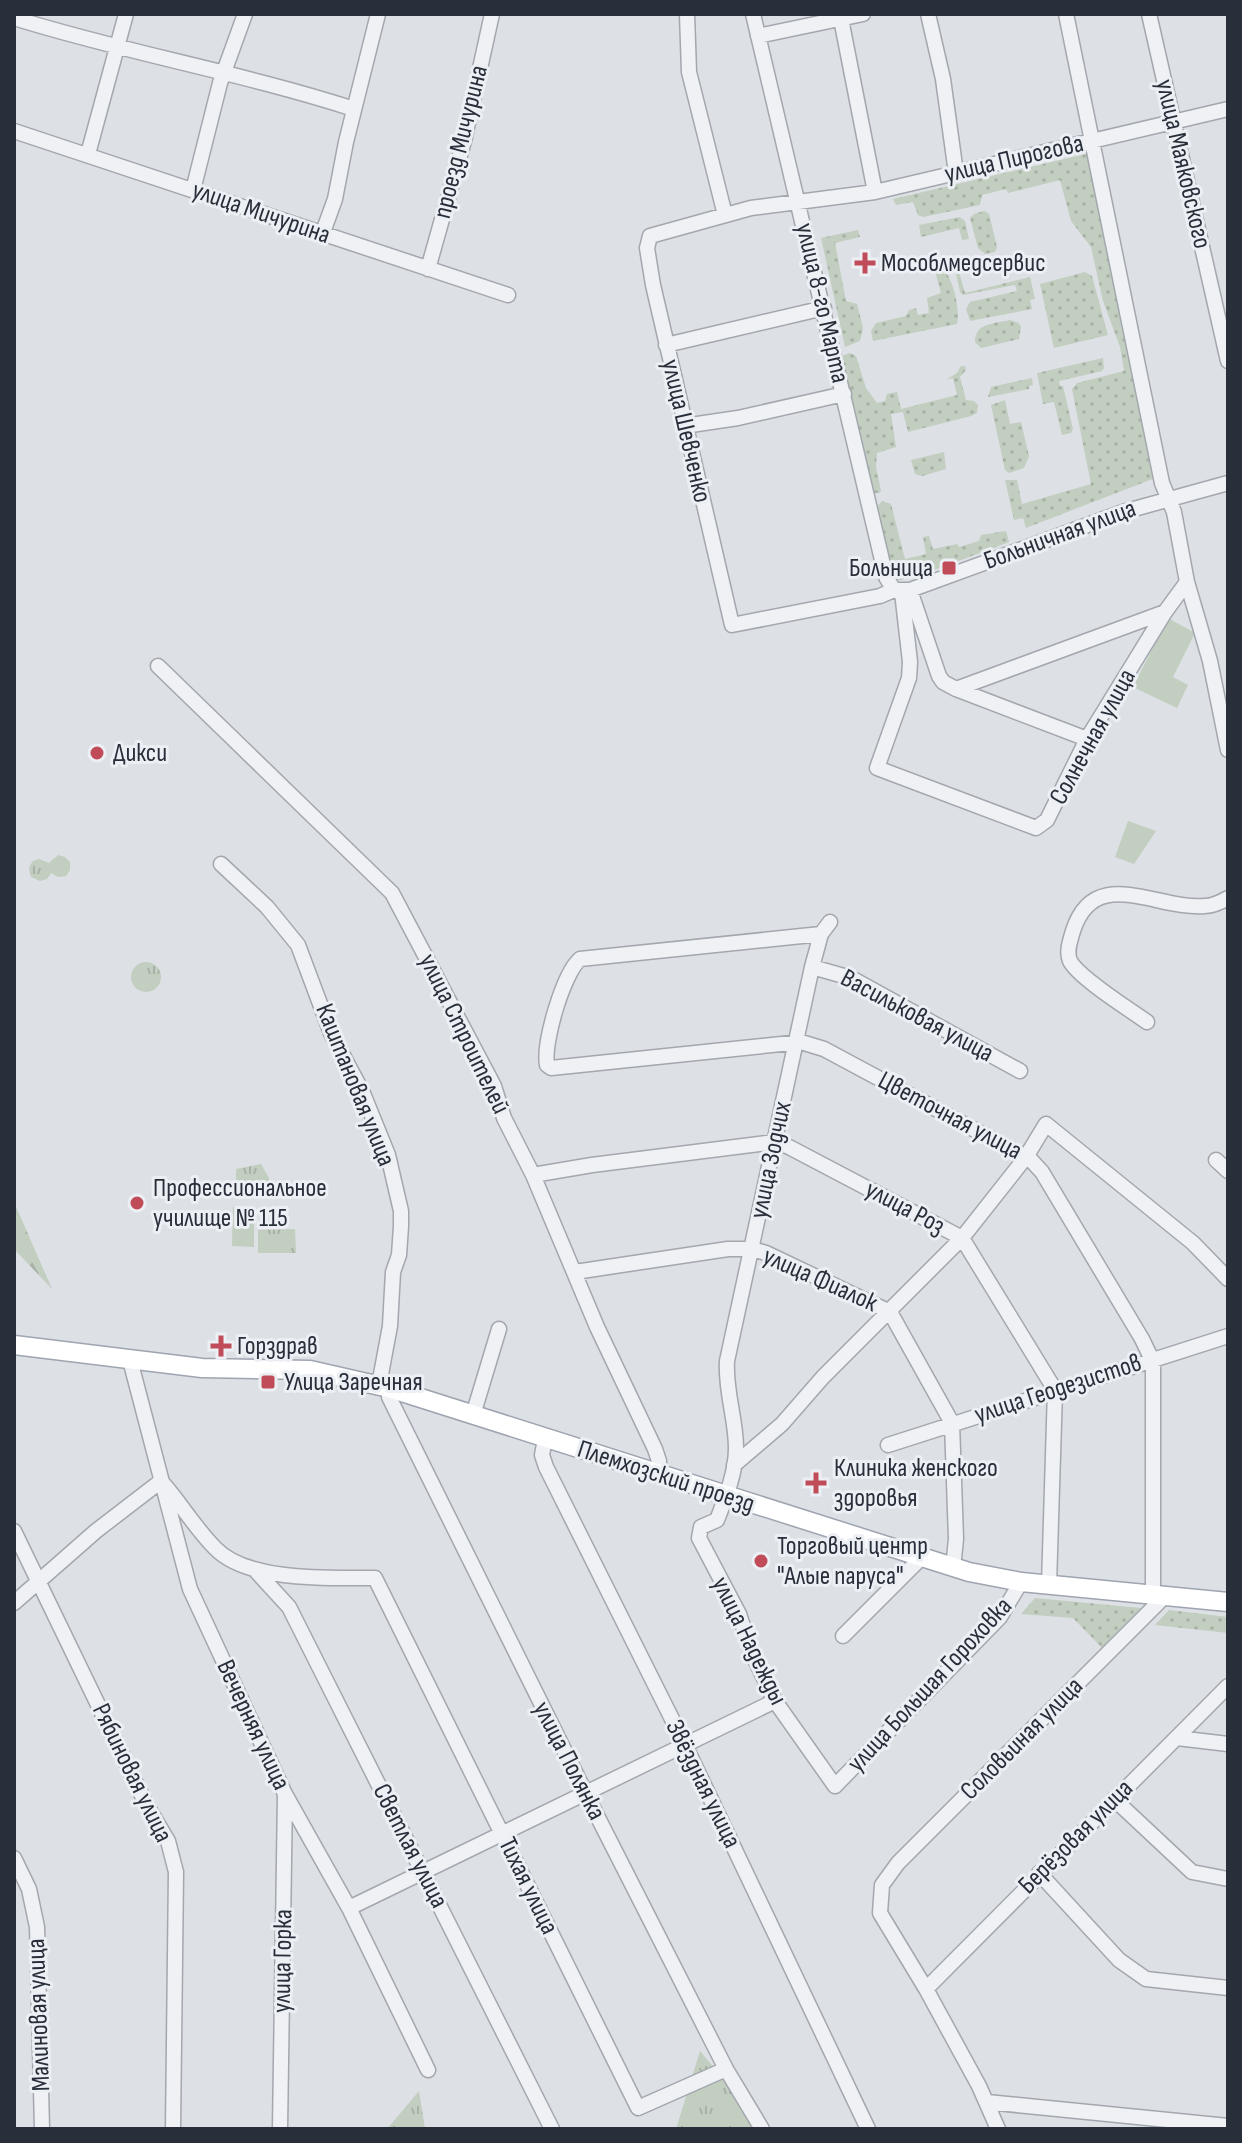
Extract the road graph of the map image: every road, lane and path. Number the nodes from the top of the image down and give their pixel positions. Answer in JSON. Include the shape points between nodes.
{"nodes":[{"id":1,"x":126,"y":14,"type":"edge"},
{"id":2,"x":245,"y":14,"type":"edge"},
{"id":3,"x":378,"y":14,"type":"edge"},
{"id":4,"x":492,"y":14,"type":"edge"},
{"id":5,"x":687,"y":14,"type":"edge"},
{"id":6,"x":753,"y":14,"type":"edge"},
{"id":7,"x":863,"y":14,"type":"edge"},
{"id":8,"x":928,"y":14,"type":"edge"},
{"id":9,"x":1066,"y":14,"type":"edge"},
{"id":10,"x":1149,"y":14,"type":"edge"},
{"id":11,"x":14,"y":18,"type":"edge"},
{"id":12,"x":841,"y":19,"type":"junction"},
{"id":13,"x":758,"y":36,"type":"junction"},
{"id":14,"x":116,"y":46,"type":"junction"},
{"id":15,"x":223,"y":73,"type":"junction"},
{"id":16,"x":354,"y":109,"type":"junction"},
{"id":17,"x":1228,"y":109,"type":"edge"},
{"id":18,"x":1174,"y":121,"type":"junction"},
{"id":19,"x":14,"y":131,"type":"edge"},
{"id":20,"x":1091,"y":141,"type":"junction"},
{"id":21,"x":88,"y":154,"type":"junction"},
{"id":22,"x":956,"y":173,"type":"junction"},
{"id":23,"x":193,"y":190,"type":"junction"},
{"id":24,"x":875,"y":192,"type":"junction"},
{"id":25,"x":799,"y":202,"type":"junction"},
{"id":26,"x":725,"y":215,"type":"junction"},
{"id":27,"x":322,"y":235,"type":"junction"},
{"id":28,"x":650,"y":236,"type":"joint"},
{"id":29,"x":428,"y":269,"type":"junction"},
{"id":30,"x":508,"y":295,"type":"dead end"},
{"id":31,"x":824,"y":308,"type":"junction"},
{"id":32,"x":666,"y":345,"type":"junction"},
{"id":33,"x":1228,"y":361,"type":"edge"},
{"id":34,"x":844,"y":394,"type":"junction"},
{"id":35,"x":684,"y":426,"type":"junction"},
{"id":36,"x":1228,"y":483,"type":"edge"},
{"id":37,"x":1168,"y":498,"type":"junction"},
{"id":38,"x":1187,"y":582,"type":"junction"},
{"id":39,"x":902,"y":591,"type":"junction"},
{"id":40,"x":1165,"y":612,"type":"junction"},
{"id":41,"x":732,"y":625,"type":"joint"},
{"id":42,"x":158,"y":666,"type":"dead end"},
{"id":43,"x":956,"y":689,"type":"junction"},
{"id":44,"x":1087,"y":739,"type":"junction"},
{"id":45,"x":1228,"y":750,"type":"edge"},
{"id":46,"x":221,"y":864,"type":"dead end"},
{"id":47,"x":1228,"y":898,"type":"edge"},
{"id":48,"x":812,"y":967,"type":"junction"},
{"id":49,"x":1147,"y":1022,"type":"dead end"},
{"id":50,"x":796,"y":1041,"type":"junction"},
{"id":51,"x":551,"y":1068,"type":"joint"},
{"id":52,"x":1020,"y":1071,"type":"dead end"},
{"id":53,"x":775,"y":1142,"type":"junction"},
{"id":54,"x":1026,"y":1157,"type":"junction"},
{"id":55,"x":1216,"y":1160,"type":"dead end"},
{"id":56,"x":1228,"y":1171,"type":"edge"},
{"id":57,"x":533,"y":1175,"type":"junction"},
{"id":58,"x":962,"y":1238,"type":"junction"},
{"id":59,"x":752,"y":1249,"type":"junction"},
{"id":60,"x":575,"y":1272,"type":"junction"},
{"id":61,"x":1228,"y":1279,"type":"edge"},
{"id":62,"x":890,"y":1312,"type":"junction"},
{"id":63,"x":499,"y":1329,"type":"dead end"},
{"id":64,"x":1228,"y":1336,"type":"edge"},
{"id":65,"x":14,"y":1345,"type":"edge"},
{"id":66,"x":1152,"y":1359,"type":"junction"},
{"id":67,"x":130,"y":1360,"type":"junction"},
{"id":68,"x":384,"y":1386,"type":"junction"},
{"id":69,"x":1055,"y":1390,"type":"junction"},
{"id":70,"x":473,"y":1415,"type":"junction"},
{"id":71,"x":952,"y":1423,"type":"junction"},
{"id":72,"x":545,"y":1439,"type":"junction"},
{"id":73,"x":888,"y":1445,"type":"dead end"},
{"id":74,"x":734,"y":1465,"type":"junction"},
{"id":75,"x":658,"y":1475,"type":"junction"},
{"id":76,"x":161,"y":1481,"type":"junction"},
{"id":77,"x":726,"y":1496,"type":"junction"},
{"id":78,"x":14,"y":1531,"type":"edge"},
{"id":79,"x":921,"y":1558,"type":"junction"},
{"id":80,"x":953,"y":1568,"type":"junction"},
{"id":81,"x":256,"y":1571,"type":"junction"},
{"id":82,"x":39,"y":1579,"type":"junction"},
{"id":83,"x":1021,"y":1582,"type":"junction"},
{"id":84,"x":1049,"y":1585,"type":"junction"},
{"id":85,"x":1159,"y":1595,"type":"junction"},
{"id":86,"x":1228,"y":1602,"type":"edge"},
{"id":87,"x":14,"y":1603,"type":"edge"},
{"id":88,"x":843,"y":1636,"type":"dead end"},
{"id":89,"x":1228,"y":1686,"type":"edge"},
{"id":90,"x":775,"y":1701,"type":"junction"},
{"id":91,"x":1177,"y":1738,"type":"junction"},
{"id":92,"x":1228,"y":1744,"type":"edge"},
{"id":93,"x":685,"y":1745,"type":"junction"},
{"id":94,"x":835,"y":1786,"type":"joint"},
{"id":95,"x":285,"y":1794,"type":"junction"},
{"id":96,"x":586,"y":1794,"type":"junction"},
{"id":97,"x":1114,"y":1799,"type":"junction"},
{"id":98,"x":503,"y":1834,"type":"junction"},
{"id":99,"x":14,"y":1858,"type":"edge"},
{"id":100,"x":423,"y":1871,"type":"junction"},
{"id":101,"x":1039,"y":1873,"type":"junction"},
{"id":102,"x":1228,"y":1879,"type":"edge"},
{"id":103,"x":349,"y":1908,"type":"junction"},
{"id":104,"x":1228,"y":1988,"type":"edge"},
{"id":105,"x":926,"y":1989,"type":"junction"},
{"id":106,"x":726,"y":2069,"type":"junction"},
{"id":107,"x":428,"y":2070,"type":"dead end"},
{"id":108,"x":987,"y":2102,"type":"junction"},
{"id":109,"x":1228,"y":2126,"type":"edge"},
{"id":110,"x":42,"y":2129,"type":"edge"},
{"id":111,"x":173,"y":2129,"type":"edge"},
{"id":112,"x":280,"y":2129,"type":"edge"},
{"id":113,"x":552,"y":2129,"type":"edge"},
{"id":114,"x":762,"y":2129,"type":"edge"},
{"id":115,"x":868,"y":2129,"type":"edge"},
{"id":116,"x":998,"y":2129,"type":"edge"}],
"edges":[{"from":1,"to":14,"type":"street"},
{"from":2,"to":15,"type":"street"},
{"from":3,"to":16,"type":"street"},
{"from":4,"to":29,"type":"street","name":"проезд Мичурина"},
{"from":5,"to":26,"type":"street","via":[[689,72]]},
{"from":6,"to":13,"type":"street","name":"улица 8-го Марта"},
{"from":7,"to":12,"type":"street"},
{"from":8,"to":22,"type":"street"},
{"from":9,"to":20,"type":"street"},
{"from":10,"to":18,"type":"street","name":"улица Маяковского"},
{"from":11,"to":14,"type":"street"},
{"from":12,"to":13,"type":"street"},
{"from":12,"to":24,"type":"street"},
{"from":13,"to":25,"type":"street","name":"улица 8-го Марта"},
{"from":14,"to":15,"type":"street"},
{"from":14,"to":21,"type":"street"},
{"from":15,"to":16,"type":"street"},
{"from":15,"to":23,"type":"street"},
{"from":16,"to":27,"type":"street"},
{"from":17,"to":18,"type":"street","name":"улица Пирогова"},
{"from":18,"to":20,"type":"street","name":"улица Пирогова"},
{"from":18,"to":33,"type":"street","name":"улица Маяковского"},
{"from":19,"to":21,"type":"street","name":"улица Мичурина"},
{"from":20,"to":22,"type":"street","name":"улица Пирогова"},
{"from":20,"to":37,"type":"street"},
{"from":21,"to":23,"type":"street","name":"улица Мичурина"},
{"from":22,"to":24,"type":"street","name":"улица Пирогова"},
{"from":23,"to":27,"type":"street","name":"улица Мичурина"},
{"from":24,"to":25,"type":"street","name":"улица Пирогова"},
{"from":25,"to":26,"type":"street","name":"улица Пирогова"},
{"from":25,"to":31,"type":"street","name":"улица 8-го Марта"},
{"from":26,"to":28,"type":"street","name":"улица Пирогова"},
{"from":27,"to":29,"type":"street","name":"улица Мичурина"},
{"from":28,"to":32,"type":"street","name":"улица Шевченко","via":[[647,248]]},
{"from":29,"to":30,"type":"street","name":"улица Мичурина"},
{"from":31,"to":32,"type":"street"},
{"from":31,"to":34,"type":"street","name":"улица 8-го Марта"},
{"from":32,"to":35,"type":"street","name":"улица Шевченко"},
{"from":34,"to":35,"type":"street"},
{"from":34,"to":39,"type":"street","name":"улица 8-го Марта","via":[[886,577]]},
{"from":35,"to":41,"type":"street","name":"улица Шевченко"},
{"from":36,"to":37,"type":"street","name":"Больничная улица"},
{"from":37,"to":38,"type":"street"},
{"from":37,"to":39,"type":"street","name":"Больничная улица"},
{"from":38,"to":40,"type":"street","name":"Солнечная улица"},
{"from":38,"to":45,"type":"street"},
{"from":39,"to":41,"type":"street","name":"Больничная улица"},
{"from":39,"to":43,"type":"street","via":[[939,676]]},
{"from":39,"to":44,"type":"street","name":"Солнечная улица","via":[[909,678],[877,768],[1036,828],[1047,820]]},
{"from":40,"to":43,"type":"street"},
{"from":40,"to":44,"type":"street","name":"Солнечная улица"},
{"from":42,"to":57,"type":"street","name":"улица Строителей","via":[[392,893],[494,1086]]},
{"from":43,"to":44,"type":"street"},
{"from":46,"to":68,"type":"street","name":"Каштановая улица","via":[[298,945],[331,1033],[388,1155],[401,1226]]},
{"from":47,"to":49,"type":"street","via":[[1201,906],[1103,895],[1079,913],[1068,948],[1072,965]]},
{"from":48,"to":50,"type":"street","name":"улица Зодчих"},
{"from":48,"to":51,"type":"street","name":"улица Зодчих","via":[[826,928],[580,959],[553,1022],[546,1060]]},
{"from":48,"to":52,"type":"street","name":"Васильковая улица","via":[[845,975]]},
{"from":50,"to":51,"type":"street","name":"Цветочная улица"},
{"from":50,"to":53,"type":"street","name":"улица Зодчих"},
{"from":50,"to":54,"type":"street","name":"Цветочная улица","via":[[824,1049]]},
{"from":53,"to":57,"type":"street"},
{"from":53,"to":58,"type":"street","name":"улица Роз"},
{"from":53,"to":59,"type":"street","name":"улица Зодчих"},
{"from":54,"to":58,"type":"street"},
{"from":54,"to":61,"type":"street","via":[[1046,1124]]},
{"from":54,"to":66,"type":"street","name":"Цветочная улица","via":[[1042,1172]]},
{"from":55,"to":56,"type":"street"},
{"from":57,"to":60,"type":"street","name":"улица Строителей"},
{"from":58,"to":62,"type":"street"},
{"from":58,"to":69,"type":"street","name":"улица Роз"},
{"from":59,"to":60,"type":"street","name":"улица Фиалок"},
{"from":59,"to":62,"type":"street","name":"улица Фиалок"},
{"from":59,"to":74,"type":"street","name":"улица Зодчих","via":[[727,1361]]},
{"from":60,"to":75,"type":"street","name":"улица Строителей","via":[[657,1453]]},
{"from":62,"to":71,"type":"street","name":"улица Фиалок"},
{"from":62,"to":74,"type":"street","via":[[782,1424]]},
{"from":63,"to":70,"type":"street"},
{"from":64,"to":66,"type":"street","name":"улица Геодезистов"},
{"from":65,"to":67,"type":"main road"},
{"from":66,"to":69,"type":"street","name":"улица Геодезистов"},
{"from":66,"to":85,"type":"street","name":"Цветочная улица"},
{"from":67,"to":68,"type":"main road","name":"Племхозский проезд","via":[[202,1368],[302,1369]]},
{"from":67,"to":76,"type":"street","name":"Вечерняя улица"},
{"from":68,"to":70,"type":"main road","name":"Племхозский проезд"},
{"from":68,"to":96,"type":"street","name":"улица Полянка"},
{"from":69,"to":71,"type":"street","name":"улица Геодезистов"},
{"from":69,"to":84,"type":"street"},
{"from":70,"to":72,"type":"main road","name":"Племхозский проезд"},
{"from":71,"to":73,"type":"street","name":"улица Геодезистов"},
{"from":71,"to":80,"type":"street","name":"улица Фиалок"},
{"from":72,"to":75,"type":"main road","name":"Племхозский проезд"},
{"from":72,"to":93,"type":"street","name":"Звёздная улица","via":[[546,1467]]},
{"from":74,"to":77,"type":"street","name":"улица Зодчих"},
{"from":75,"to":77,"type":"main road","name":"Племхозский проезд"},
{"from":76,"to":81,"type":"street","via":[[217,1551]]},
{"from":76,"to":82,"type":"street"},
{"from":76,"to":95,"type":"street","name":"Вечерняя улица","via":[[190,1589]]},
{"from":77,"to":79,"type":"main road","name":"Племхозский проезд"},
{"from":77,"to":90,"type":"street","name":"улица Надежды","via":[[717,1520],[701,1527],[699,1538],[739,1614]]},
{"from":78,"to":82,"type":"street","name":"Рябиновая улица"},
{"from":79,"to":80,"type":"main road","name":"Племхозский проезд"},
{"from":79,"to":88,"type":"street"},
{"from":80,"to":83,"type":"main road","name":"Племхозский проезд"},
{"from":81,"to":98,"type":"street","name":"Тихая улица","via":[[375,1578]]},
{"from":81,"to":100,"type":"street","name":"Светлая улица","via":[[289,1607]]},
{"from":82,"to":87,"type":"street"},
{"from":82,"to":111,"type":"street","name":"Рябиновая улица","via":[[168,1841],[176,1872]]},
{"from":83,"to":84,"type":"main road","name":"Племхозский проезд"},
{"from":83,"to":94,"type":"street","name":"улица Большая Гороховка","via":[[1000,1617]]},
{"from":84,"to":85,"type":"main road","name":"Племхозский проезд"},
{"from":85,"to":86,"type":"main road","name":"Племхозский проезд"},
{"from":85,"to":105,"type":"street","name":"Соловьиная улица","via":[[882,1885],[880,1913]]},
{"from":89,"to":91,"type":"street","name":"Берёзовая улица"},
{"from":90,"to":93,"type":"street"},
{"from":90,"to":94,"type":"street","name":"улица Надежды"},
{"from":91,"to":92,"type":"street"},
{"from":91,"to":97,"type":"street","name":"Берёзовая улица"},
{"from":93,"to":96,"type":"street"},
{"from":93,"to":115,"type":"street","name":"Звёздная улица"},
{"from":95,"to":103,"type":"street","name":"Вечерняя улица"},
{"from":95,"to":112,"type":"street","name":"улица Горка"},
{"from":96,"to":98,"type":"street"},
{"from":96,"to":106,"type":"street","name":"улица Полянка"},
{"from":97,"to":101,"type":"street","name":"Берёзовая улица"},
{"from":97,"to":102,"type":"street","via":[[1192,1872]]},
{"from":98,"to":100,"type":"street"},
{"from":98,"to":106,"type":"street","name":"Тихая улица","via":[[638,2108]]},
{"from":99,"to":110,"type":"street","name":"Малиновая улица","via":[[29,1889],[37,1927]]},
{"from":100,"to":103,"type":"street"},
{"from":100,"to":113,"type":"street","name":"Светлая улица"},
{"from":101,"to":104,"type":"street","via":[[1119,1960],[1146,1979]]},
{"from":101,"to":105,"type":"street","name":"Берёзовая улица"},
{"from":103,"to":107,"type":"street","name":"Вечерняя улица"},
{"from":105,"to":108,"type":"street"},
{"from":106,"to":114,"type":"street","name":"улица Полянка"},
{"from":108,"to":109,"type":"street"},
{"from":108,"to":116,"type":"street"}]}
